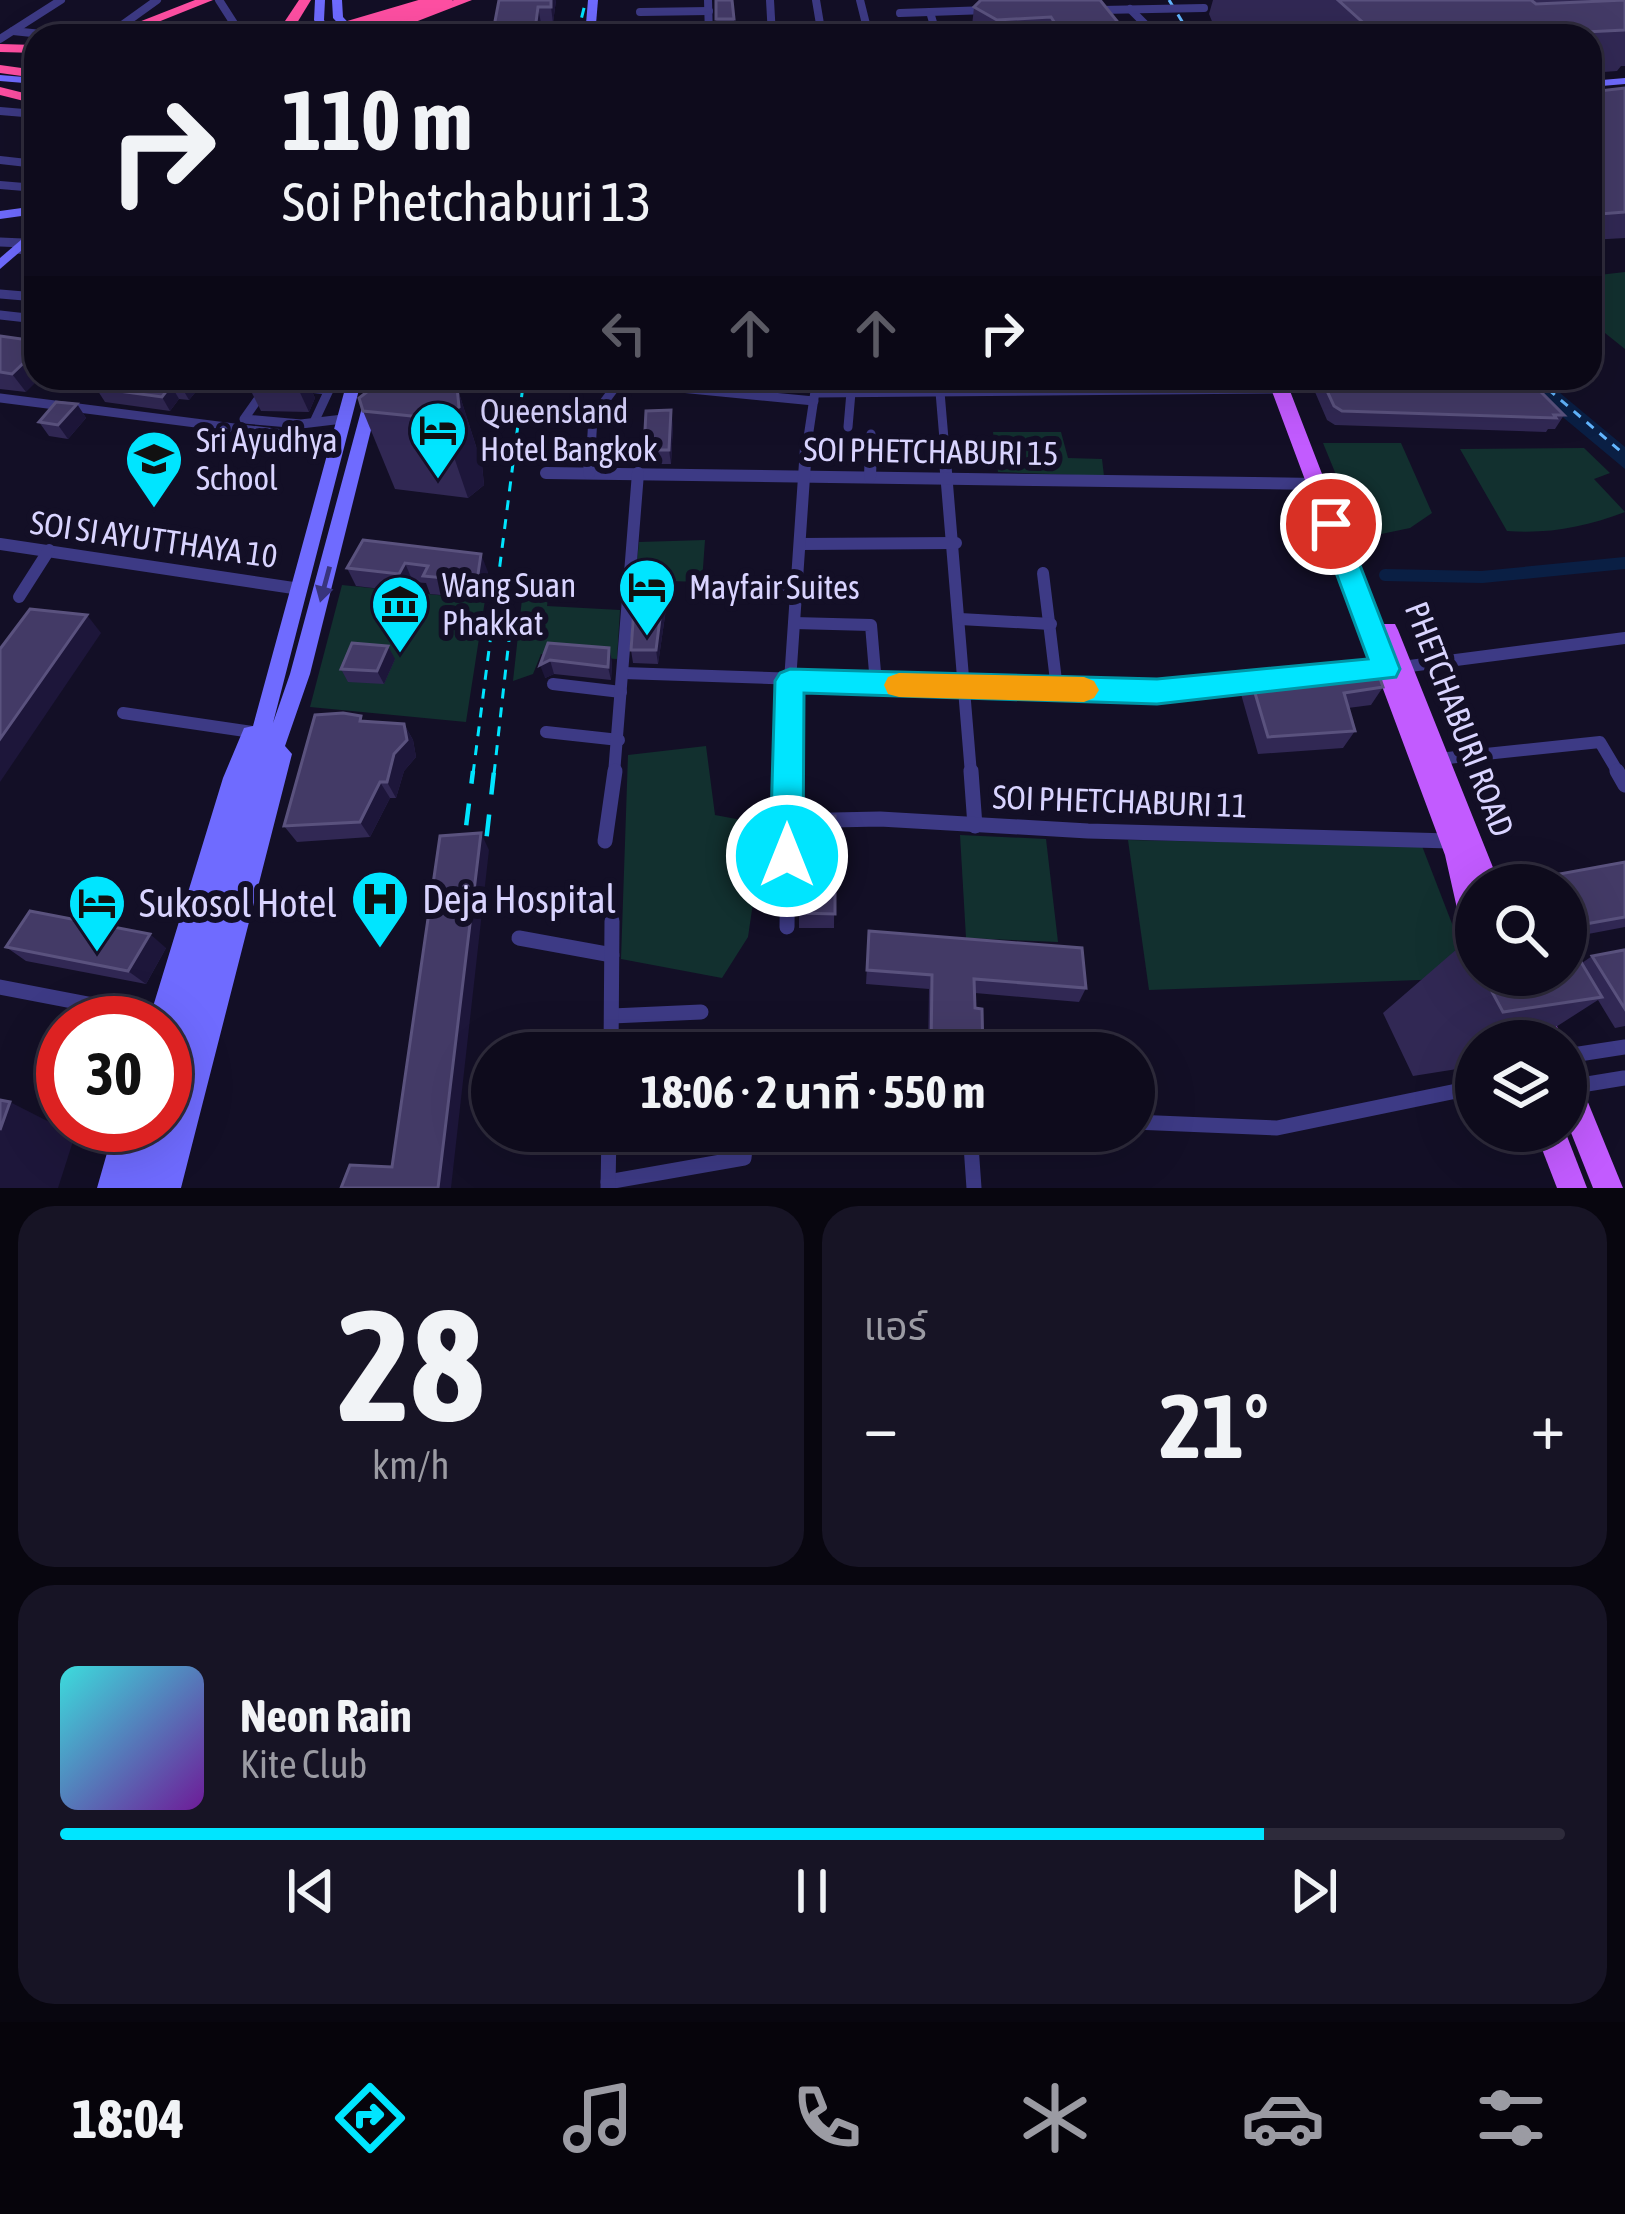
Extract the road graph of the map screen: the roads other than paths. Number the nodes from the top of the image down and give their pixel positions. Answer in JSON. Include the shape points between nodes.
{"nodes":[{"id":1,"x":62,"y":0,"type":"edge"},
{"id":2,"x":157,"y":0,"type":"edge"},
{"id":3,"x":167,"y":0,"type":"edge"},
{"id":4,"x":207,"y":0,"type":"edge"},
{"id":5,"x":320,"y":0,"type":"edge"},
{"id":6,"x":466,"y":0,"type":"edge"},
{"id":7,"x":708,"y":0,"type":"edge"},
{"id":8,"x":447,"y":3,"type":"edge"},
{"id":9,"x":1194,"y":6,"type":"edge"},
{"id":10,"x":1094,"y":8,"type":"edge"},
{"id":11,"x":986,"y":10,"type":"junction"},
{"id":12,"x":1002,"y":10,"type":"edge"},
{"id":13,"x":709,"y":11,"type":"junction"},
{"id":14,"x":640,"y":12,"type":"dead end"},
{"id":15,"x":930,"y":12,"type":"junction"},
{"id":16,"x":1134,"y":12,"type":"junction"},
{"id":17,"x":900,"y":13,"type":"dead end"},
{"id":18,"x":145,"y":16,"type":"dead end"},
{"id":19,"x":1170,"y":16,"type":"dead end"},
{"id":20,"x":994,"y":19,"type":"edge"},
{"id":21,"x":319,"y":20,"type":"junction"},
{"id":22,"x":1112,"y":23,"type":"edge"},
{"id":23,"x":24,"y":24,"type":"edge"},
{"id":24,"x":24,"y":24,"type":"edge"},
{"id":25,"x":125,"y":24,"type":"edge"},
{"id":26,"x":137,"y":24,"type":"edge"},
{"id":27,"x":318,"y":24,"type":"edge"},
{"id":28,"x":321,"y":24,"type":"edge"},
{"id":29,"x":370,"y":24,"type":"edge"},
{"id":30,"x":387,"y":24,"type":"edge"},
{"id":31,"x":387,"y":24,"type":"edge"},
{"id":32,"x":709,"y":24,"type":"edge"},
{"id":33,"x":934,"y":24,"type":"edge"},
{"id":34,"x":1145,"y":24,"type":"edge"},
{"id":35,"x":0,"y":30,"type":"edge"},
{"id":36,"x":13,"y":31,"type":"junction"},
{"id":37,"x":24,"y":32,"type":"edge"},
{"id":38,"x":0,"y":39,"type":"edge"},
{"id":39,"x":263,"y":390,"type":"edge"},
{"id":40,"x":328,"y":390,"type":"edge"},
{"id":41,"x":363,"y":390,"type":"edge"},
{"id":42,"x":365,"y":390,"type":"edge"},
{"id":43,"x":367,"y":390,"type":"edge"},
{"id":44,"x":611,"y":390,"type":"edge"},
{"id":45,"x":816,"y":390,"type":"edge"},
{"id":46,"x":834,"y":390,"type":"edge"},
{"id":47,"x":1008,"y":390,"type":"edge"},
{"id":48,"x":1284,"y":390,"type":"edge"},
{"id":49,"x":1284,"y":390,"type":"edge"},
{"id":50,"x":851,"y":392,"type":"junction"},
{"id":51,"x":940,"y":392,"type":"junction"},
{"id":52,"x":0,"y":398,"type":"edge"},
{"id":53,"x":343,"y":419,"type":"junction"},
{"id":54,"x":315,"y":420,"type":"junction"},
{"id":55,"x":848,"y":427,"type":"dead end"},
{"id":56,"x":871,"y":434,"type":"dead end"},
{"id":57,"x":337,"y":441,"type":"junction"},
{"id":58,"x":546,"y":473,"type":"dead end"},
{"id":59,"x":589,"y":473,"type":"junction"},
{"id":60,"x":638,"y":473,"type":"junction"},
{"id":61,"x":332,"y":476,"type":"junction"},
{"id":62,"x":802,"y":476,"type":"junction"},
{"id":63,"x":870,"y":477,"type":"junction"},
{"id":64,"x":949,"y":477,"type":"junction"},
{"id":65,"x":1316,"y":484,"type":"junction"},
{"id":66,"x":0,"y":544,"type":"edge"},
{"id":67,"x":800,"y":544,"type":"junction"},
{"id":68,"x":956,"y":544,"type":"junction"},
{"id":69,"x":49,"y":550,"type":"junction"},
{"id":70,"x":1043,"y":573,"type":"dead end"},
{"id":71,"x":721,"y":588,"type":"dead end"},
{"id":72,"x":300,"y":589,"type":"junction"},
{"id":73,"x":796,"y":596,"type":"junction"},
{"id":74,"x":19,"y":597,"type":"dead end"},
{"id":75,"x":960,"y":619,"type":"junction"},
{"id":76,"x":794,"y":623,"type":"junction"},
{"id":77,"x":1051,"y":624,"type":"junction"},
{"id":78,"x":1625,"y":638,"type":"edge"},
{"id":79,"x":1385,"y":669,"type":"junction"},
{"id":80,"x":623,"y":673,"type":"junction"},
{"id":81,"x":1274,"y":680,"type":"edge"},
{"id":82,"x":790,"y":681,"type":"junction"},
{"id":83,"x":553,"y":684,"type":"dead end"},
{"id":84,"x":876,"y":684,"type":"junction"},
{"id":85,"x":963,"y":686,"type":"junction"},
{"id":86,"x":1057,"y":689,"type":"junction"},
{"id":87,"x":621,"y":692,"type":"junction"},
{"id":88,"x":123,"y":712,"type":"dead end"},
{"id":89,"x":288,"y":713,"type":"junction"},
{"id":90,"x":257,"y":723,"type":"junction"},
{"id":91,"x":545,"y":732,"type":"dead end"},
{"id":92,"x":620,"y":740,"type":"junction"},
{"id":93,"x":1438,"y":759,"type":"junction"},
{"id":94,"x":1625,"y":785,"type":"edge"},
{"id":95,"x":786,"y":820,"type":"junction"},
{"id":96,"x":975,"y":826,"type":"junction"},
{"id":97,"x":605,"y":841,"type":"dead end"},
{"id":98,"x":1452,"y":841,"type":"junction"},
{"id":99,"x":1468,"y":864,"type":"edge"},
{"id":100,"x":1472,"y":864,"type":"edge"},
{"id":101,"x":612,"y":921,"type":"dead end"},
{"id":102,"x":788,"y":926,"type":"dead end"},
{"id":103,"x":519,"y":938,"type":"dead end"},
{"id":104,"x":612,"y":955,"type":"junction"},
{"id":105,"x":0,"y":987,"type":"edge"},
{"id":106,"x":197,"y":988,"type":"junction"},
{"id":107,"x":44,"y":996,"type":"edge"},
{"id":108,"x":167,"y":996,"type":"edge"},
{"id":109,"x":1513,"y":996,"type":"edge"},
{"id":110,"x":192,"y":1000,"type":"edge"},
{"id":111,"x":701,"y":1012,"type":"dead end"},
{"id":112,"x":612,"y":1016,"type":"junction"},
{"id":113,"x":1533,"y":1020,"type":"edge"},
{"id":114,"x":612,"y":1032,"type":"edge"},
{"id":115,"x":1625,"y":1047,"type":"edge"},
{"id":116,"x":1587,"y":1053,"type":"edge"},
{"id":117,"x":1624,"y":1078,"type":"edge"},
{"id":118,"x":1587,"y":1083,"type":"edge"},
{"id":119,"x":1455,"y":1092,"type":"edge"},
{"id":120,"x":1155,"y":1123,"type":"edge"},
{"id":121,"x":1587,"y":1135,"type":"edge"},
{"id":122,"x":123,"y":1152,"type":"edge"},
{"id":123,"x":134,"y":1152,"type":"edge"},
{"id":124,"x":609,"y":1152,"type":"edge"},
{"id":125,"x":745,"y":1152,"type":"edge"},
{"id":126,"x":971,"y":1152,"type":"edge"},
{"id":127,"x":1558,"y":1152,"type":"edge"},
{"id":128,"x":608,"y":1185,"type":"edge"},
{"id":129,"x":163,"y":1186,"type":"edge"},
{"id":130,"x":116,"y":1187,"type":"edge"},
{"id":131,"x":974,"y":1188,"type":"edge"},
{"id":132,"x":1572,"y":1188,"type":"edge"},
{"id":133,"x":1608,"y":1188,"type":"edge"}],
"edges":[{"from":1,"to":24,"type":"street"},
{"from":2,"to":25,"type":"street"},
{"from":3,"to":18,"type":"street"},
{"from":4,"to":26,"type":"highway"},
{"from":5,"to":21,"type":"main road"},
{"from":6,"to":8,"type":"highway"},
{"from":7,"to":13,"type":"street"},
{"from":8,"to":29,"type":"highway","bridge":true},
{"from":8,"to":30,"type":"highway","bridge":true},
{"from":8,"to":31,"type":"highway","bridge":true},
{"from":9,"to":16,"type":"street"},
{"from":10,"to":16,"type":"street"},
{"from":10,"to":22,"type":"main road"},
{"from":11,"to":12,"type":"street"},
{"from":11,"to":15,"type":"street"},
{"from":11,"to":20,"type":"street"},
{"from":13,"to":14,"type":"street"},
{"from":13,"to":32,"type":"street"},
{"from":15,"to":17,"type":"street"},
{"from":15,"to":33,"type":"street"},
{"from":16,"to":19,"type":"street"},
{"from":16,"to":34,"type":"street"},
{"from":21,"to":27,"type":"main road"},
{"from":21,"to":28,"type":"main road","bridge":true},
{"from":23,"to":36,"type":"street"},
{"from":35,"to":36,"type":"street"},
{"from":36,"to":37,"type":"street"},
{"from":36,"to":38,"type":"street"},
{"from":39,"to":54,"type":"street","via":[[244,419]]},
{"from":40,"to":54,"type":"street"},
{"from":41,"to":53,"type":"main road"},
{"from":42,"to":61,"type":"main road"},
{"from":43,"to":89,"type":"main road","one_way":true,"via":[[355,472]]},
{"from":44,"to":59,"type":"street","via":[[593,417]]},
{"from":45,"to":62,"type":"street"},
{"from":46,"to":50,"type":"street"},
{"from":47,"to":51,"type":"street"},
{"from":48,"to":65,"type":"main road","name":"PHETCHABURI ROAD"},
{"from":49,"to":79,"type":"main road","name":"PHETCHABURI ROAD"},
{"from":50,"to":51,"type":"street"},
{"from":50,"to":55,"type":"street"},
{"from":51,"to":64,"type":"street"},
{"from":52,"to":57,"type":"street"},
{"from":53,"to":54,"type":"street"},
{"from":53,"to":57,"type":"main road"},
{"from":56,"to":63,"type":"street"},
{"from":57,"to":61,"type":"main road"},
{"from":58,"to":59,"type":"street","name":"SOI PHETCHABURI 15"},
{"from":59,"to":60,"type":"street","name":"SOI PHETCHABURI 15"},
{"from":60,"to":62,"type":"street","name":"SOI PHETCHABURI 15"},
{"from":60,"to":80,"type":"street"},
{"from":61,"to":72,"type":"main road"},
{"from":62,"to":63,"type":"street","name":"SOI PHETCHABURI 15"},
{"from":62,"to":67,"type":"street"},
{"from":63,"to":64,"type":"street","name":"SOI PHETCHABURI 15"},
{"from":64,"to":65,"type":"street","name":"SOI PHETCHABURI 15"},
{"from":64,"to":68,"type":"street"},
{"from":65,"to":79,"type":"main road","name":"PHETCHABURI ROAD"},
{"from":66,"to":69,"type":"street","name":"SOI SI AYUTTHAYA 10"},
{"from":67,"to":68,"type":"street"},
{"from":67,"to":73,"type":"street"},
{"from":68,"to":75,"type":"street"},
{"from":69,"to":72,"type":"street","name":"SOI SI AYUTTHAYA 10"},
{"from":69,"to":74,"type":"street"},
{"from":70,"to":77,"type":"street"},
{"from":71,"to":73,"type":"street"},
{"from":72,"to":90,"type":"main road"},
{"from":73,"to":76,"type":"street"},
{"from":75,"to":77,"type":"street"},
{"from":75,"to":85,"type":"street"},
{"from":76,"to":82,"type":"street"},
{"from":76,"to":84,"type":"street","via":[[871,626]]},
{"from":77,"to":86,"type":"street"},
{"from":78,"to":79,"type":"street"},
{"from":79,"to":93,"type":"main road","name":"PHETCHABURI ROAD"},
{"from":79,"to":98,"type":"main road","name":"PHETCHABURI ROAD"},
{"from":80,"to":82,"type":"street"},
{"from":80,"to":87,"type":"street"},
{"from":81,"to":86,"type":"street","via":[[1157,692]]},
{"from":82,"to":84,"type":"street"},
{"from":82,"to":95,"type":"street"},
{"from":83,"to":87,"type":"street"},
{"from":84,"to":85,"type":"street"},
{"from":85,"to":86,"type":"street"},
{"from":85,"to":96,"type":"street"},
{"from":87,"to":92,"type":"street"},
{"from":88,"to":90,"type":"street"},
{"from":89,"to":106,"type":"main road"},
{"from":89,"to":129,"type":"main road","via":[[278,780]]},
{"from":90,"to":106,"type":"main road"},
{"from":90,"to":108,"type":"main road"},
{"from":91,"to":92,"type":"street"},
{"from":92,"to":97,"type":"street"},
{"from":93,"to":94,"type":"street","via":[[1600,742]]},
{"from":93,"to":100,"type":"main road","name":"PHETCHABURI ROAD"},
{"from":95,"to":96,"type":"street","name":"SOI PHETCHABURI 11"},
{"from":95,"to":102,"type":"street"},
{"from":96,"to":98,"type":"street","name":"SOI PHETCHABURI 11"},
{"from":98,"to":99,"type":"main road","name":"PHETCHABURI ROAD"},
{"from":101,"to":104,"type":"street"},
{"from":103,"to":104,"type":"street"},
{"from":104,"to":112,"type":"street"},
{"from":105,"to":107,"type":"street"},
{"from":106,"to":110,"type":"main road"},
{"from":106,"to":129,"type":"main road"},
{"from":109,"to":113,"type":"main road"},
{"from":111,"to":112,"type":"street"},
{"from":112,"to":114,"type":"street"},
{"from":115,"to":116,"type":"street"},
{"from":117,"to":118,"type":"street"},
{"from":119,"to":120,"type":"street","via":[[1277,1128]]},
{"from":121,"to":133,"type":"main road"},
{"from":122,"to":130,"type":"main road"},
{"from":123,"to":130,"type":"main road"},
{"from":124,"to":128,"type":"street"},
{"from":125,"to":128,"type":"street"},
{"from":126,"to":131,"type":"street"},
{"from":127,"to":132,"type":"main road"}]}
